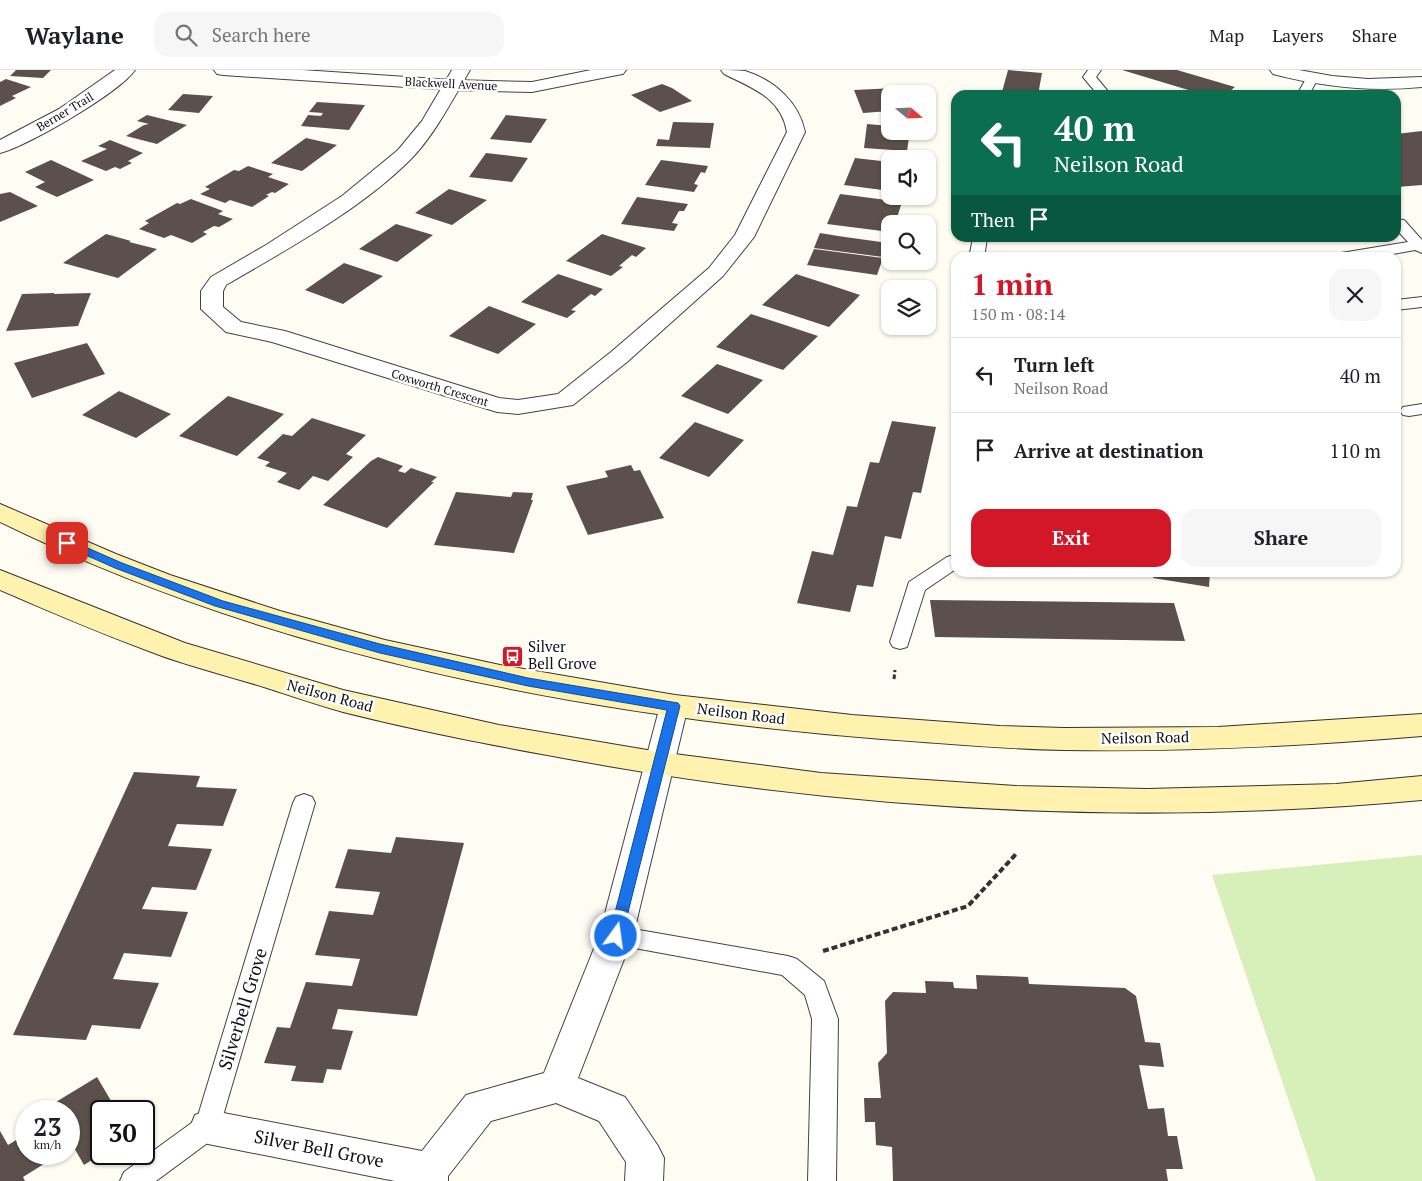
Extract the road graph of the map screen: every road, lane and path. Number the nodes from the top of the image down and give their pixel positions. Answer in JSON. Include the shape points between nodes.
{"nodes":[{"id":1,"x":126,"y":70,"type":"edge"},
{"id":2,"x":223,"y":70,"type":"edge"},
{"id":3,"x":617,"y":70,"type":"edge"},
{"id":4,"x":730,"y":70,"type":"edge"},
{"id":5,"x":1095,"y":70,"type":"edge"},
{"id":6,"x":1279,"y":70,"type":"edge"},
{"id":7,"x":457,"y":78,"type":"edge"},
{"id":8,"x":1312,"y":78,"type":"junction"},
{"id":9,"x":1422,"y":82,"type":"edge"},
{"id":10,"x":1101,"y":90,"type":"edge"},
{"id":11,"x":1306,"y":90,"type":"edge"},
{"id":12,"x":0,"y":147,"type":"edge"},
{"id":13,"x":1401,"y":223,"type":"edge"},
{"id":14,"x":1414,"y":223,"type":"dead end"},
{"id":15,"x":1401,"y":226,"type":"edge"},
{"id":16,"x":1421,"y":247,"type":"edge"},
{"id":17,"x":1385,"y":252,"type":"edge"},
{"id":18,"x":1422,"y":302,"type":"edge"},
{"id":19,"x":1401,"y":304,"type":"edge"},
{"id":20,"x":0,"y":512,"type":"edge"},
{"id":21,"x":951,"y":561,"type":"edge"},
{"id":22,"x":0,"y":578,"type":"edge"},
{"id":23,"x":900,"y":642,"type":"dead end"},
{"id":24,"x":674,"y":706,"type":"junction"},
{"id":25,"x":1422,"y":725,"type":"edge"},
{"id":26,"x":659,"y":763,"type":"junction"},
{"id":27,"x":1422,"y":788,"type":"edge"},
{"id":28,"x":304,"y":803,"type":"dead end"},
{"id":29,"x":1017,"y":853,"type":"dead end"},
{"id":30,"x":616,"y":936,"type":"junction"},
{"id":31,"x":788,"y":966,"type":"junction"},
{"id":32,"x":556,"y":1086,"type":"junction"},
{"id":33,"x":208,"y":1127,"type":"junction"},
{"id":34,"x":430,"y":1176,"type":"edge"},
{"id":35,"x":134,"y":1181,"type":"edge"},
{"id":36,"x":644,"y":1181,"type":"edge"},
{"id":37,"x":822,"y":1181,"type":"edge"}],
"edges":[{"from":1,"to":12,"type":"street","name":"Berner Trail","via":[[84,104]]},
{"from":2,"to":7,"type":"street","name":"Blackwell Avenue"},
{"from":3,"to":7,"type":"street","name":"Blackwell Avenue","via":[[532,87]]},
{"from":4,"to":7,"type":"street","name":"Coxworth Crescent","via":[[779,98],[796,121],[796,132],[762,205],[744,237],[716,272],[565,400],[518,407],[497,405],[277,336],[234,327],[212,309],[212,291],[218,281],[349,200],[398,160],[420,138]]},
{"from":5,"to":10,"type":"lane","via":[[1089,77]]},
{"from":6,"to":8,"type":"street"},
{"from":8,"to":9,"type":"street","via":[[1380,85]]},
{"from":8,"to":11,"type":"lane"},
{"from":13,"to":14,"type":"lane"},
{"from":15,"to":16,"type":"lane"},
{"from":16,"to":17,"type":"lane"},
{"from":18,"to":19,"type":"lane"},
{"from":20,"to":24,"type":"main road","name":"Neilson Road","via":[[118,565],[228,606],[380,648],[528,682]]},
{"from":21,"to":23,"type":"lane","via":[[916,587]]},
{"from":22,"to":26,"type":"main road","name":"Neilson Road","via":[[66,608],[175,650],[343,701],[499,736]]},
{"from":24,"to":25,"type":"main road","name":"Neilson Road","via":[[822,724],[1013,738],[1139,739],[1315,734]]},
{"from":24,"to":26,"type":"street"},
{"from":26,"to":27,"type":"main road","name":"Neilson Road","via":[[821,785],[1016,798],[1147,801],[1336,796]]},
{"from":26,"to":30,"type":"street"},
{"from":28,"to":33,"type":"lane","name":"Silverbell Grove"},
{"from":29,"to":31,"type":"path","via":[[968,906],[822,951]]},
{"from":30,"to":31,"type":"lane"},
{"from":30,"to":32,"type":"street"},
{"from":31,"to":37,"type":"lane","via":[[815,989],[825,1019]]},
{"from":32,"to":34,"type":"street","name":"Silver Bell Grove","via":[[479,1106]]},
{"from":32,"to":36,"type":"street","via":[[612,1108],[645,1158]]},
{"from":33,"to":34,"type":"street","name":"Silver Bell Grove"},
{"from":33,"to":35,"type":"lane"}]}
